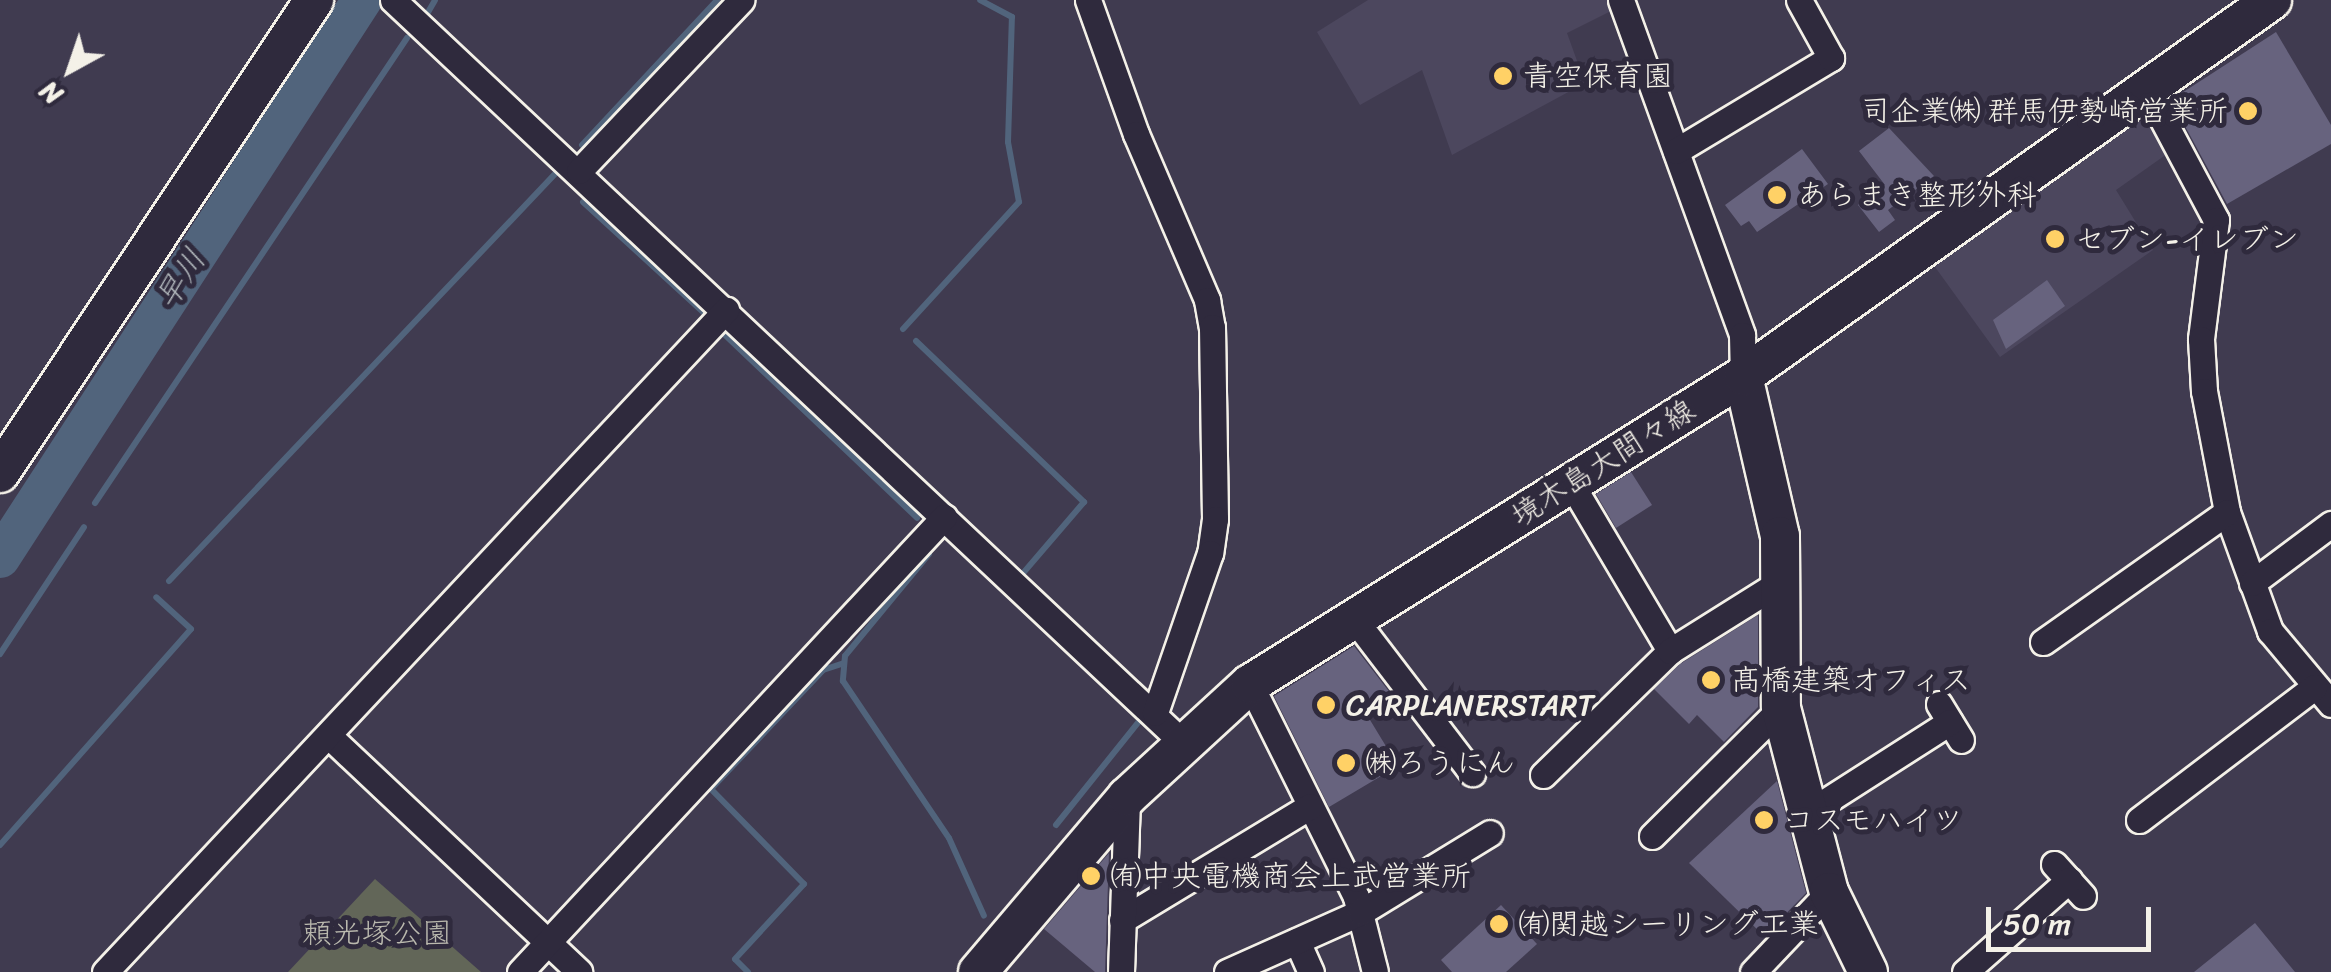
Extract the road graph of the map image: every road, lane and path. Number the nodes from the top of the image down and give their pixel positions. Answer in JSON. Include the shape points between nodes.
{"nodes":[{"id":1,"x":314,"y":0,"type":"edge"},
{"id":2,"x":741,"y":0,"type":"edge"},
{"id":3,"x":1088,"y":0,"type":"edge"},
{"id":4,"x":1621,"y":0,"type":"edge"},
{"id":5,"x":1799,"y":0,"type":"edge"},
{"id":6,"x":2272,"y":0,"type":"edge"},
{"id":7,"x":397,"y":4,"type":"edge"},
{"id":8,"x":2232,"y":12,"type":"edge"},
{"id":9,"x":2147,"y":90,"type":"junction"},
{"id":10,"x":1676,"y":151,"type":"junction"},
{"id":11,"x":579,"y":172,"type":"junction"},
{"id":12,"x":726,"y":310,"type":"junction"},
{"id":13,"x":1743,"y":376,"type":"junction"},
{"id":14,"x":0,"y":473,"type":"edge"},
{"id":15,"x":1572,"y":485,"type":"junction"},
{"id":16,"x":2228,"y":512,"type":"junction"},
{"id":17,"x":944,"y":516,"type":"junction"},
{"id":18,"x":2331,"y":524,"type":"edge"},
{"id":19,"x":2252,"y":583,"type":"junction"},
{"id":20,"x":1777,"y":584,"type":"junction"},
{"id":21,"x":1352,"y":616,"type":"junction"},
{"id":22,"x":2043,"y":642,"type":"dead end"},
{"id":23,"x":1670,"y":650,"type":"junction"},
{"id":24,"x":1250,"y":684,"type":"junction"},
{"id":25,"x":2322,"y":696,"type":"edge"},
{"id":26,"x":1781,"y":708,"type":"junction"},
{"id":27,"x":1156,"y":713,"type":"junction"},
{"id":28,"x":1950,"y":722,"type":"dead end"},
{"id":29,"x":328,"y":736,"type":"junction"},
{"id":30,"x":1181,"y":741,"type":"junction"},
{"id":31,"x":1472,"y":772,"type":"dead end"},
{"id":32,"x":1543,"y":775,"type":"dead end"},
{"id":33,"x":1127,"y":797,"type":"junction"},
{"id":34,"x":1310,"y":806,"type":"junction"},
{"id":35,"x":1809,"y":812,"type":"junction"},
{"id":36,"x":2139,"y":820,"type":"dead end"},
{"id":37,"x":1490,"y":832,"type":"dead end"},
{"id":38,"x":1652,"y":836,"type":"dead end"},
{"id":39,"x":2068,"y":880,"type":"dead end"},
{"id":40,"x":1829,"y":892,"type":"junction"},
{"id":41,"x":1361,"y":912,"type":"junction"},
{"id":42,"x":1122,"y":920,"type":"junction"},
{"id":43,"x":1297,"y":941,"type":"junction"},
{"id":44,"x":547,"y":942,"type":"junction"},
{"id":45,"x":105,"y":972,"type":"edge"},
{"id":46,"x":520,"y":972,"type":"edge"},
{"id":47,"x":579,"y":972,"type":"edge"},
{"id":48,"x":978,"y":972,"type":"edge"},
{"id":49,"x":1121,"y":972,"type":"edge"},
{"id":50,"x":1227,"y":972,"type":"edge"},
{"id":51,"x":1311,"y":972,"type":"edge"},
{"id":52,"x":1376,"y":972,"type":"edge"},
{"id":53,"x":1753,"y":972,"type":"edge"},
{"id":54,"x":1868,"y":972,"type":"edge"},
{"id":55,"x":1966,"y":972,"type":"edge"}],
"edges":[{"from":1,"to":14,"type":"main road"},
{"from":2,"to":11,"type":"street"},
{"from":3,"to":27,"type":"street","via":[[1212,327],[1215,519]]},
{"from":4,"to":10,"type":"street"},
{"from":5,"to":10,"type":"street","via":[[1831,58]]},
{"from":6,"to":8,"type":"main road","name":"境木島大間々線"},
{"from":7,"to":11,"type":"street"},
{"from":8,"to":9,"type":"main road","name":"境木島大間々線"},
{"from":9,"to":13,"type":"main road","name":"境木島大間々線"},
{"from":9,"to":16,"type":"street","via":[[2216,220],[2201,339],[2204,391]]},
{"from":10,"to":13,"type":"street","via":[[1742,335]]},
{"from":11,"to":12,"type":"street"},
{"from":12,"to":17,"type":"street"},
{"from":12,"to":29,"type":"street"},
{"from":13,"to":15,"type":"main road","name":"境木島大間々線"},
{"from":13,"to":20,"type":"main road","via":[[1777,519]]},
{"from":15,"to":21,"type":"main road","name":"境木島大間々線"},
{"from":15,"to":23,"type":"street"},
{"from":16,"to":19,"type":"street"},
{"from":16,"to":22,"type":"street"},
{"from":17,"to":27,"type":"street"},
{"from":17,"to":44,"type":"street"},
{"from":18,"to":19,"type":"street"},
{"from":19,"to":25,"type":"street","via":[[2270,631]]},
{"from":20,"to":23,"type":"street"},
{"from":20,"to":26,"type":"main road"},
{"from":21,"to":24,"type":"main road","name":"境木島大間々線"},
{"from":21,"to":31,"type":"street"},
{"from":23,"to":32,"type":"street"},
{"from":24,"to":30,"type":"main road","name":"境木島大間々線"},
{"from":24,"to":34,"type":"street"},
{"from":25,"to":36,"type":"street"},
{"from":26,"to":35,"type":"main road"},
{"from":26,"to":38,"type":"street"},
{"from":27,"to":30,"type":"street"},
{"from":28,"to":35,"type":"street"},
{"from":29,"to":44,"type":"street"},
{"from":29,"to":45,"type":"street"},
{"from":30,"to":33,"type":"main road","name":"境木島大間々線"},
{"from":33,"to":42,"type":"street"},
{"from":33,"to":48,"type":"main road","name":"境木島大間々線"},
{"from":34,"to":41,"type":"street"},
{"from":34,"to":42,"type":"street"},
{"from":35,"to":40,"type":"main road"},
{"from":37,"to":41,"type":"street"},
{"from":39,"to":55,"type":"street"},
{"from":40,"to":53,"type":"street"},
{"from":40,"to":54,"type":"main road"},
{"from":41,"to":43,"type":"street"},
{"from":41,"to":52,"type":"street"},
{"from":42,"to":49,"type":"street"},
{"from":43,"to":50,"type":"street"},
{"from":43,"to":51,"type":"street"},
{"from":44,"to":46,"type":"street"},
{"from":44,"to":47,"type":"street"}]}
